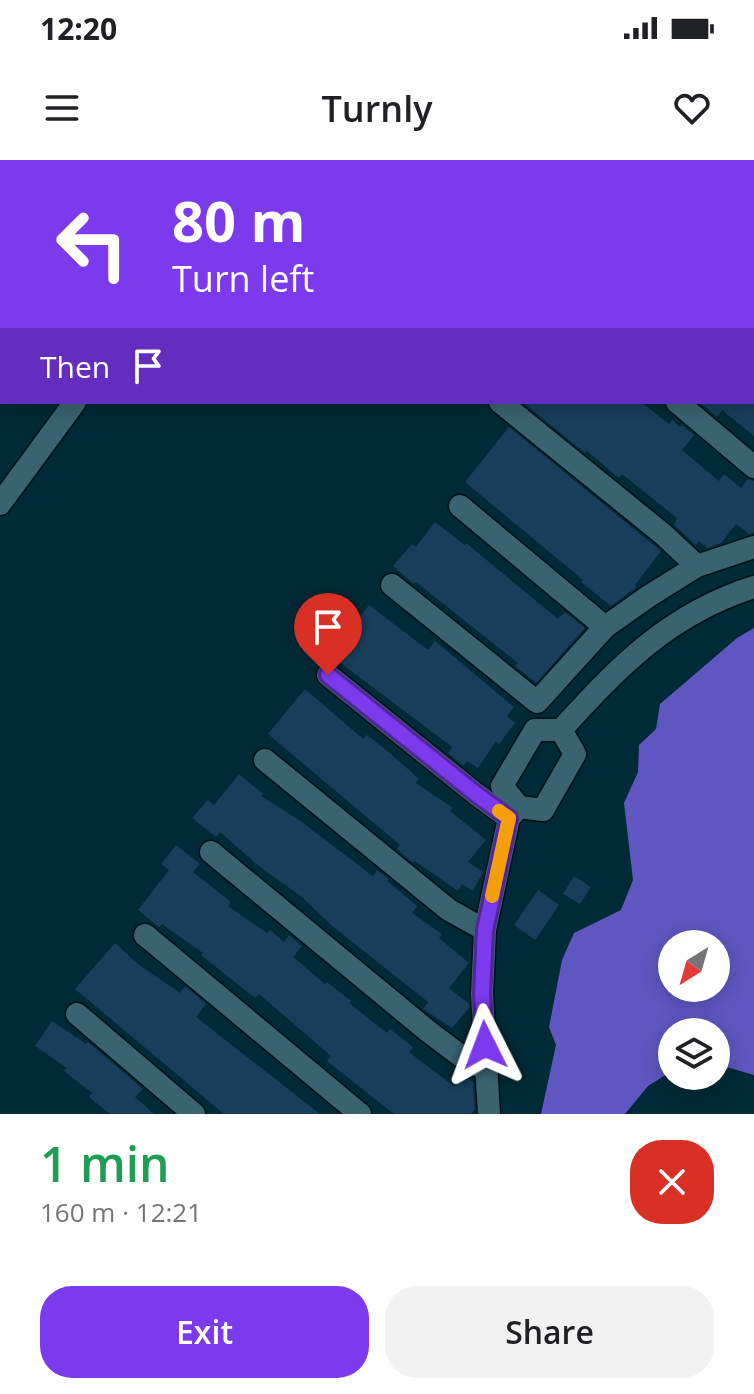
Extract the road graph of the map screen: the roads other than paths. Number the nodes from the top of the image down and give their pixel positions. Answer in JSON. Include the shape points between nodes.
{"nodes":[{"id":1,"x":74,"y":404,"type":"edge"},
{"id":2,"x":502,"y":404,"type":"edge"},
{"id":3,"x":679,"y":404,"type":"edge"},
{"id":4,"x":754,"y":467,"type":"edge"},
{"id":5,"x":0,"y":504,"type":"edge"},
{"id":6,"x":460,"y":506,"type":"dead end"},
{"id":7,"x":754,"y":547,"type":"edge"},
{"id":8,"x":697,"y":566,"type":"junction"},
{"id":9,"x":392,"y":585,"type":"dead end"},
{"id":10,"x":754,"y":587,"type":"edge"},
{"id":11,"x":605,"y":627,"type":"junction"},
{"id":12,"x":328,"y":675,"type":"dead end"},
{"id":13,"x":561,"y":730,"type":"junction"},
{"id":14,"x":265,"y":760,"type":"dead end"},
{"id":15,"x":514,"y":812,"type":"junction"},
{"id":16,"x":211,"y":852,"type":"dead end"},
{"id":17,"x":485,"y":930,"type":"junction"},
{"id":18,"x":145,"y":935,"type":"dead end"},
{"id":19,"x":77,"y":1014,"type":"dead end"},
{"id":20,"x":486,"y":1070,"type":"junction"},
{"id":21,"x":194,"y":1114,"type":"edge"},
{"id":22,"x":360,"y":1114,"type":"edge"},
{"id":23,"x":489,"y":1114,"type":"edge"}],
"edges":[{"from":1,"to":5,"type":"street"},
{"from":2,"to":8,"type":"street"},
{"from":3,"to":4,"type":"street"},
{"from":6,"to":11,"type":"street"},
{"from":7,"to":8,"type":"street"},
{"from":8,"to":11,"type":"street"},
{"from":9,"to":11,"type":"street","via":[[537,702]]},
{"from":10,"to":13,"type":"street","via":[[694,613],[650,640]]},
{"from":12,"to":15,"type":"street","via":[[476,794]]},
{"from":13,"to":15,"type":"street","via":[[535,730],[502,786]]},
{"from":13,"to":15,"type":"street","via":[[575,754],[543,810]]},
{"from":14,"to":17,"type":"street","via":[[449,910]]},
{"from":15,"to":17,"type":"street"},
{"from":16,"to":20,"type":"street","via":[[429,1032]]},
{"from":17,"to":20,"type":"street"},
{"from":18,"to":22,"type":"street"},
{"from":19,"to":21,"type":"street"},
{"from":20,"to":23,"type":"street"}]}
